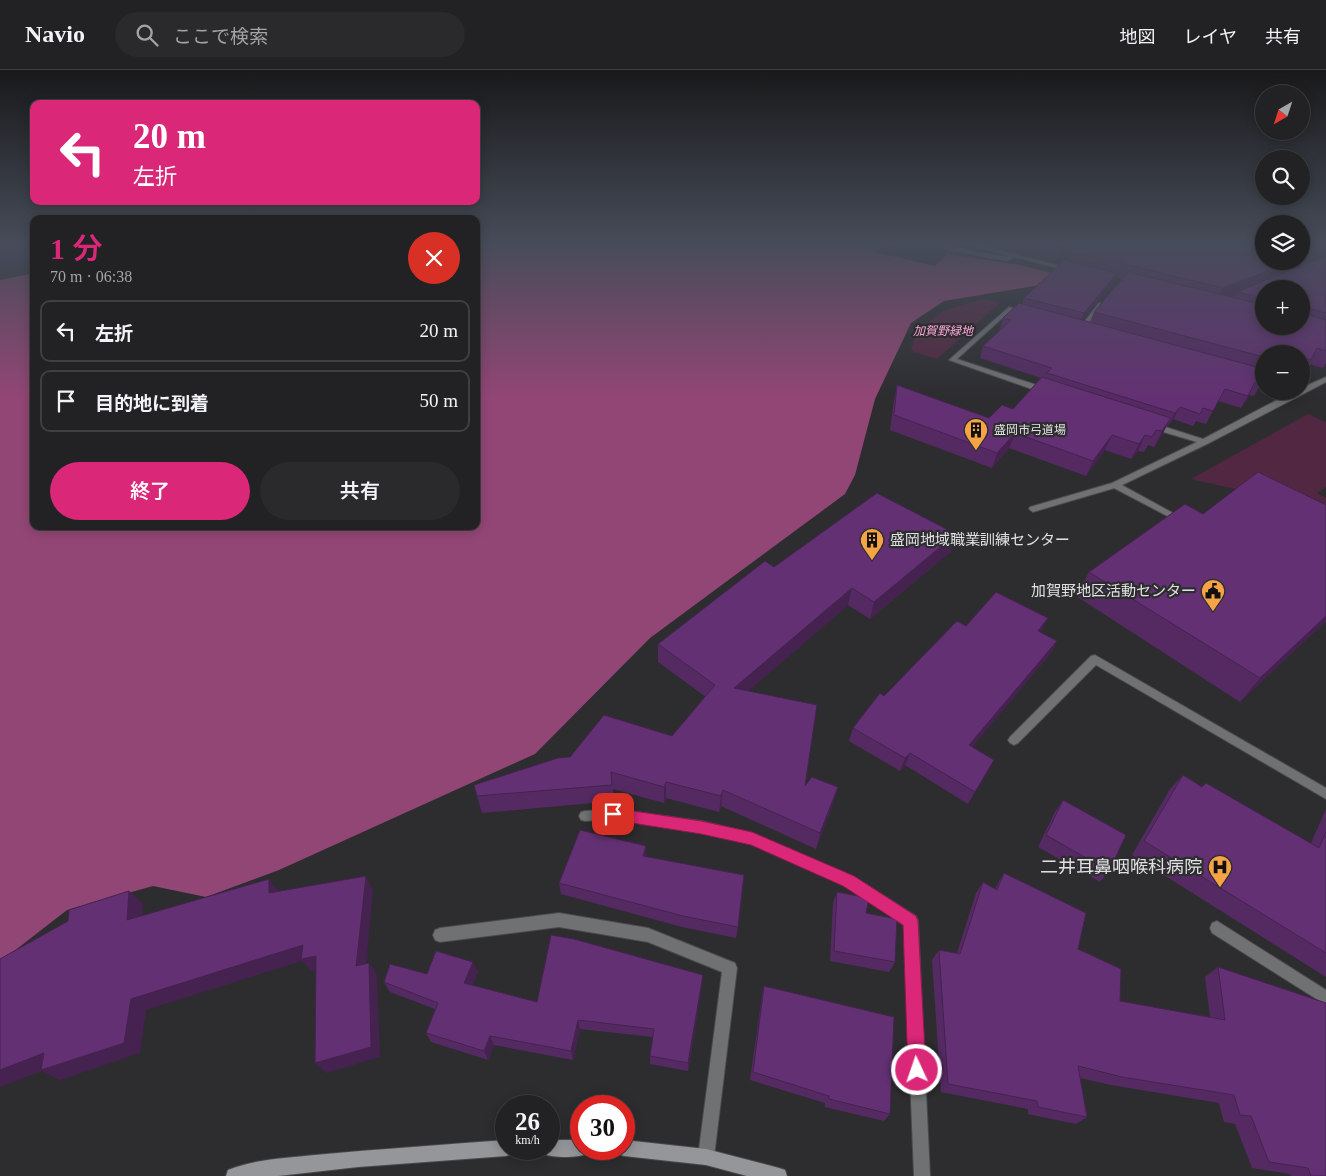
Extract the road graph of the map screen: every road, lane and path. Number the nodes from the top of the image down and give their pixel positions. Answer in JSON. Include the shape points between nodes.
{"nodes":[{"id":1,"x":1106,"y":298,"type":"edge"},
{"id":2,"x":1036,"y":316,"type":"edge"},
{"id":3,"x":1072,"y":326,"type":"edge"},
{"id":4,"x":1082,"y":328,"type":"junction"},
{"id":5,"x":1091,"y":331,"type":"edge"},
{"id":6,"x":1326,"y":379,"type":"edge"},
{"id":7,"x":1310,"y":386,"type":"edge"},
{"id":8,"x":1056,"y":394,"type":"edge"},
{"id":9,"x":1282,"y":400,"type":"edge"},
{"id":10,"x":1142,"y":422,"type":"edge"},
{"id":11,"x":1204,"y":442,"type":"junction"},
{"id":12,"x":1115,"y":485,"type":"junction"},
{"id":13,"x":1033,"y":509,"type":"dead end"},
{"id":14,"x":1178,"y":518,"type":"edge"},
{"id":15,"x":1014,"y":740,"type":"dead end"},
{"id":16,"x":1326,"y":794,"type":"edge"},
{"id":17,"x":585,"y":816,"type":"dead end"},
{"id":18,"x":1217,"y":928,"type":"dead end"},
{"id":19,"x":440,"y":935,"type":"dead end"},
{"id":20,"x":1326,"y":998,"type":"edge"},
{"id":21,"x":495,"y":1149,"type":"edge"},
{"id":22,"x":635,"y":1149,"type":"edge"},
{"id":23,"x":706,"y":1157,"type":"junction"},
{"id":24,"x":234,"y":1176,"type":"edge"},
{"id":25,"x":779,"y":1176,"type":"edge"},
{"id":26,"x":922,"y":1176,"type":"edge"}],
"edges":[{"from":1,"to":4,"type":"street"},
{"from":2,"to":8,"type":"street","via":[[1009,309],[952,360]]},
{"from":3,"to":4,"type":"street"},
{"from":4,"to":5,"type":"street"},
{"from":6,"to":7,"type":"street"},
{"from":9,"to":11,"type":"street"},
{"from":10,"to":11,"type":"street"},
{"from":11,"to":12,"type":"street"},
{"from":12,"to":13,"type":"street"},
{"from":12,"to":14,"type":"street"},
{"from":15,"to":16,"type":"street","via":[[1095,659]]},
{"from":17,"to":26,"type":"street","via":[[613,814],[752,839],[849,881],[911,921]]},
{"from":18,"to":20,"type":"street"},
{"from":19,"to":23,"type":"street","via":[[559,920],[648,936],[730,968]]},
{"from":21,"to":24,"type":"street","via":[[358,1159],[266,1169]]},
{"from":22,"to":23,"type":"street"},
{"from":23,"to":25,"type":"street"}]}
